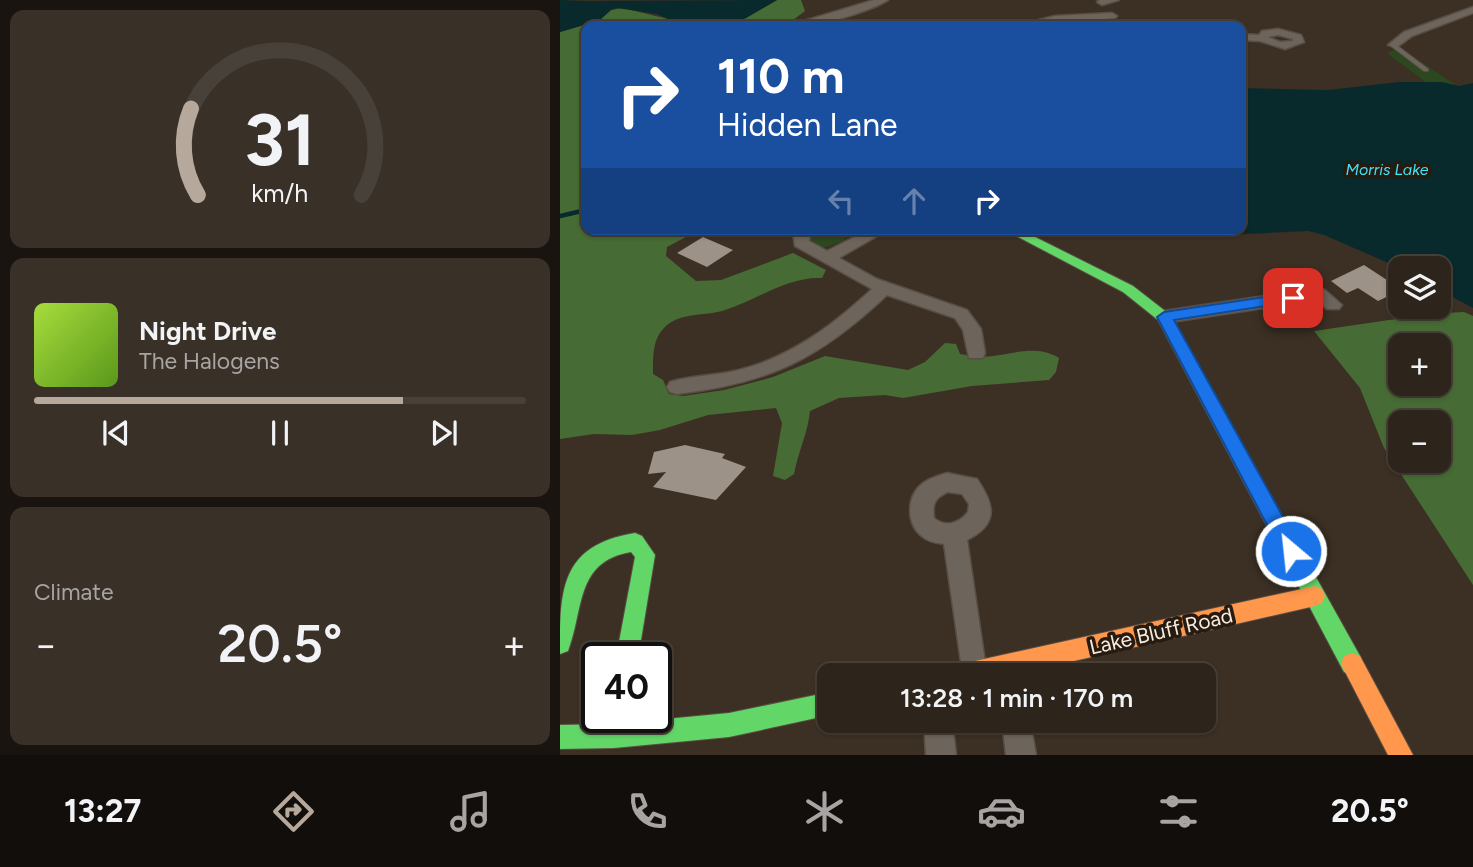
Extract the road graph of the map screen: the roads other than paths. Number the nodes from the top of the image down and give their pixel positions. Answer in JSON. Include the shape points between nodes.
{"nodes":[{"id":1,"x":883,"y":0,"type":"edge"},
{"id":2,"x":1114,"y":0,"type":"edge"},
{"id":3,"x":1101,"y":1,"type":"edge"},
{"id":4,"x":1473,"y":10,"type":"edge"},
{"id":5,"x":813,"y":21,"type":"edge"},
{"id":6,"x":1045,"y":21,"type":"edge"},
{"id":7,"x":1114,"y":21,"type":"edge"},
{"id":8,"x":1246,"y":37,"type":"edge"},
{"id":9,"x":1262,"y":38,"type":"dead end"},
{"id":10,"x":1393,"y":45,"type":"joint"},
{"id":11,"x":1426,"y":70,"type":"dead end"},
{"id":12,"x":801,"y":235,"type":"edge"},
{"id":13,"x":859,"y":235,"type":"edge"},
{"id":14,"x":1021,"y":235,"type":"edge"},
{"id":15,"x":827,"y":258,"type":"junction"},
{"id":16,"x":884,"y":288,"type":"junction"},
{"id":17,"x":1333,"y":305,"type":"dead end"},
{"id":18,"x":1164,"y":317,"type":"junction"},
{"id":19,"x":976,"y":353,"type":"dead end"},
{"id":20,"x":677,"y":387,"type":"dead end"},
{"id":21,"x":954,"y":535,"type":"dead end"},
{"id":22,"x":1315,"y":596,"type":"junction"},
{"id":23,"x":631,"y":642,"type":"edge"},
{"id":24,"x":560,"y":643,"type":"edge"},
{"id":25,"x":965,"y":663,"type":"edge"},
{"id":26,"x":1040,"y":663,"type":"edge"},
{"id":27,"x":817,"y":706,"type":"edge"},
{"id":28,"x":672,"y":726,"type":"edge"},
{"id":29,"x":582,"y":733,"type":"edge"},
{"id":30,"x":940,"y":733,"type":"edge"},
{"id":31,"x":1018,"y":733,"type":"edge"},
{"id":32,"x":560,"y":737,"type":"edge"},
{"id":33,"x":942,"y":755,"type":"edge"},
{"id":34,"x":1021,"y":755,"type":"edge"},
{"id":35,"x":1401,"y":755,"type":"edge"}],
"edges":[{"from":1,"to":5,"type":"street"},
{"from":2,"to":3,"type":"street"},
{"from":3,"to":7,"type":"street"},
{"from":4,"to":10,"type":"street","via":[[1408,34]]},
{"from":6,"to":7,"type":"street"},
{"from":8,"to":9,"type":"street"},
{"from":10,"to":11,"type":"lane"},
{"from":12,"to":15,"type":"street","via":[[801,243]]},
{"from":13,"to":15,"type":"street"},
{"from":14,"to":18,"type":"street","via":[[1128,289]]},
{"from":15,"to":16,"type":"street"},
{"from":16,"to":19,"type":"street","via":[[961,314],[972,328]]},
{"from":16,"to":20,"type":"street","via":[[838,331],[797,358],[750,375]]},
{"from":17,"to":18,"type":"street","via":[[1319,294]]},
{"from":18,"to":22,"type":"street"},
{"from":21,"to":25,"type":"street"},
{"from":22,"to":26,"type":"street","name":"Lake Bluff Road"},
{"from":22,"to":35,"type":"street"},
{"from":23,"to":24,"type":"street","via":[[645,555],[635,542],[610,542],[583,565]]},
{"from":27,"to":28,"type":"street","via":[[729,725]]},
{"from":29,"to":32,"type":"street"},
{"from":30,"to":33,"type":"street"},
{"from":31,"to":34,"type":"street"}]}
